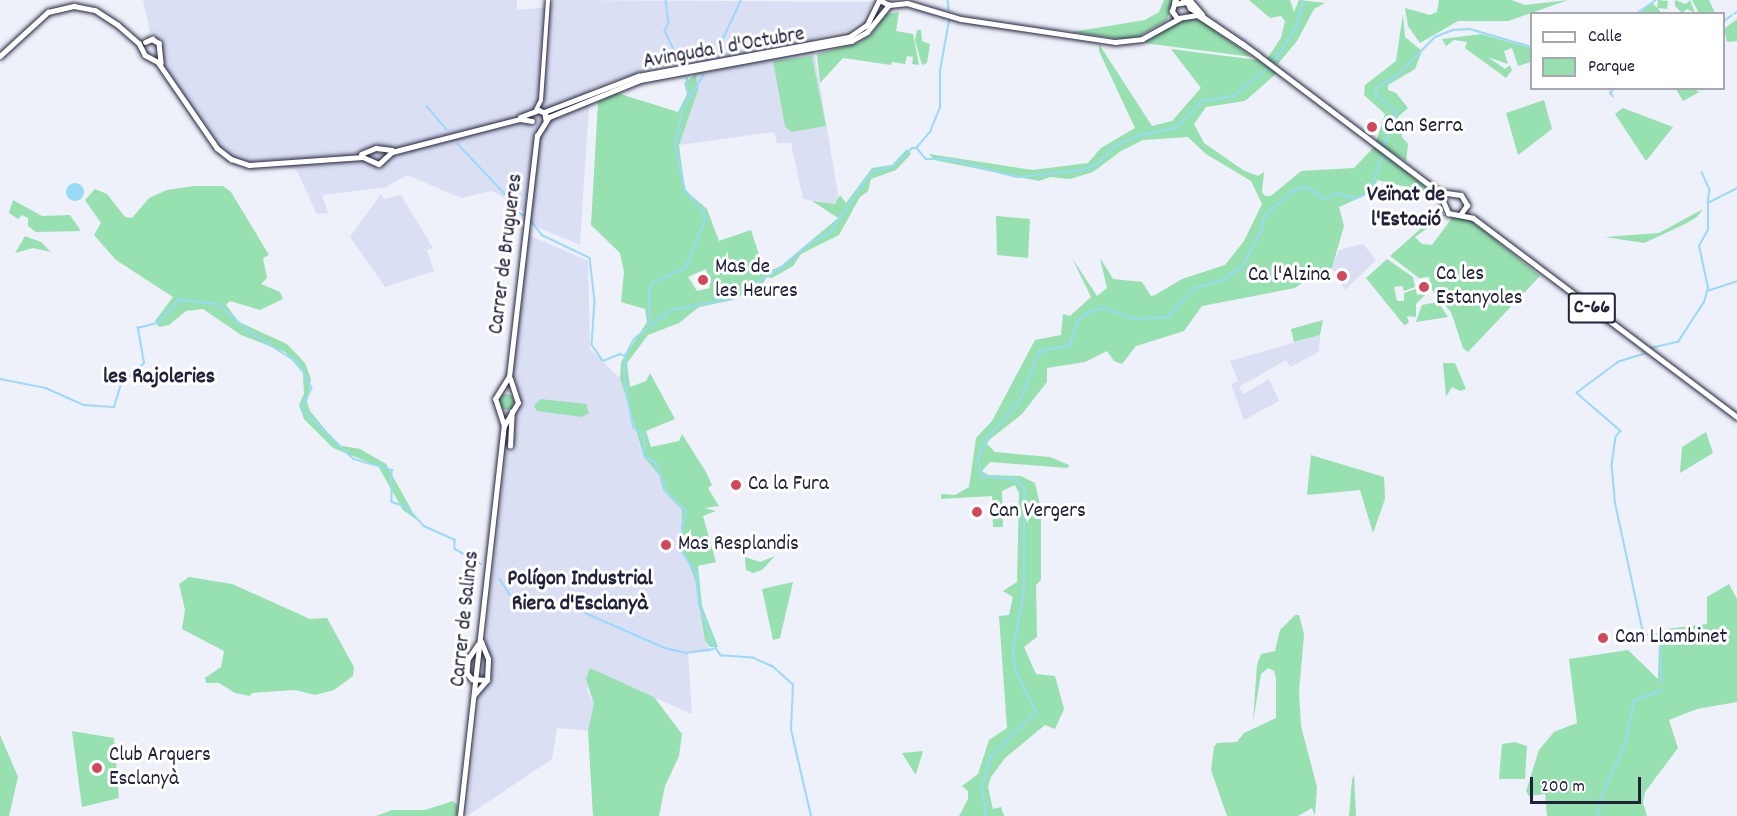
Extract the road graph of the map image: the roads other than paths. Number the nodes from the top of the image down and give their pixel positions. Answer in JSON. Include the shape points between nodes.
{"nodes":[{"id":1,"x":548,"y":0,"type":"edge"},
{"id":2,"x":879,"y":0,"type":"edge"},
{"id":3,"x":901,"y":0,"type":"edge"},
{"id":4,"x":908,"y":0,"type":"edge"},
{"id":5,"x":1186,"y":0,"type":"edge"},
{"id":6,"x":1175,"y":1,"type":"edge"},
{"id":7,"x":896,"y":4,"type":"junction"},
{"id":8,"x":889,"y":5,"type":"junction"},
{"id":9,"x":913,"y":5,"type":"junction"},
{"id":10,"x":1190,"y":8,"type":"junction"},
{"id":11,"x":1172,"y":11,"type":"junction"},
{"id":12,"x":1202,"y":15,"type":"junction"},
{"id":13,"x":1187,"y":16,"type":"junction"},
{"id":14,"x":1180,"y":18,"type":"junction"},
{"id":15,"x":1169,"y":23,"type":"junction"},
{"id":16,"x":145,"y":42,"type":"junction"},
{"id":17,"x":142,"y":49,"type":"junction"},
{"id":18,"x":159,"y":54,"type":"junction"},
{"id":19,"x":0,"y":55,"type":"edge"},
{"id":20,"x":1259,"y":56,"type":"junction"},
{"id":21,"x":152,"y":57,"type":"junction"},
{"id":22,"x":723,"y":63,"type":"junction"},
{"id":23,"x":699,"y":67,"type":"junction"},
{"id":24,"x":541,"y":100,"type":"junction"},
{"id":25,"x":544,"y":111,"type":"junction"},
{"id":26,"x":553,"y":111,"type":"junction"},
{"id":27,"x":534,"y":112,"type":"junction"},
{"id":28,"x":532,"y":122,"type":"junction"},
{"id":29,"x":544,"y":122,"type":"junction"},
{"id":30,"x":537,"y":136,"type":"junction"},
{"id":31,"x":383,"y":150,"type":"junction"},
{"id":32,"x":371,"y":152,"type":"junction"},
{"id":33,"x":385,"y":158,"type":"junction"},
{"id":34,"x":371,"y":160,"type":"junction"},
{"id":35,"x":1439,"y":192,"type":"junction"},
{"id":36,"x":1452,"y":194,"type":"junction"},
{"id":37,"x":1444,"y":206,"type":"junction"},
{"id":38,"x":1467,"y":207,"type":"junction"},
{"id":39,"x":1460,"y":215,"type":"junction"},
{"id":40,"x":1473,"y":218,"type":"junction"},
{"id":41,"x":509,"y":376,"type":"junction"},
{"id":42,"x":502,"y":390,"type":"junction"},
{"id":43,"x":513,"y":392,"type":"junction"},
{"id":44,"x":498,"y":410,"type":"junction"},
{"id":45,"x":511,"y":412,"type":"junction"},
{"id":46,"x":1737,"y":417,"type":"edge"},
{"id":47,"x":504,"y":426,"type":"junction"},
{"id":48,"x":510,"y":446,"type":"dead end"},
{"id":49,"x":480,"y":640,"type":"junction"},
{"id":50,"x":478,"y":658,"type":"junction"},
{"id":51,"x":488,"y":658,"type":"junction"},
{"id":52,"x":468,"y":660,"type":"junction"},
{"id":53,"x":466,"y":674,"type":"junction"},
{"id":54,"x":475,"y":679,"type":"junction"},
{"id":55,"x":487,"y":680,"type":"junction"},
{"id":56,"x":474,"y":694,"type":"junction"},
{"id":57,"x":460,"y":816,"type":"edge"}],
"edges":[{"from":1,"to":24,"type":"street"},
{"from":2,"to":8,"type":"main road"},
{"from":2,"to":22,"type":"main road","name":"Avinguda 1 d'Octubre","via":[[866,27],[849,37]]},
{"from":3,"to":7,"type":"main road"},
{"from":4,"to":9,"type":"main road"},
{"from":5,"to":6,"type":"main road"},
{"from":5,"to":10,"type":"main road"},
{"from":5,"to":12,"type":"highway"},
{"from":6,"to":11,"type":"main road"},
{"from":7,"to":8,"type":"main road"},
{"from":7,"to":9,"type":"main road"},
{"from":8,"to":22,"type":"main road","name":"Avinguda 1 d'Octubre","via":[[867,32],[851,41]]},
{"from":9,"to":15,"type":"main road","via":[[953,17],[1115,42],[1139,40]]},
{"from":10,"to":12,"type":"main road"},
{"from":10,"to":13,"type":"main road"},
{"from":11,"to":14,"type":"main road"},
{"from":11,"to":15,"type":"main road"},
{"from":12,"to":20,"type":"main road"},
{"from":13,"to":14,"type":"main road"},
{"from":13,"to":20,"type":"main road","via":[[1200,17]]},
{"from":14,"to":15,"type":"main road"},
{"from":16,"to":17,"type":"main road"},
{"from":16,"to":18,"type":"main road","via":[[158,41]]},
{"from":16,"to":19,"type":"main road","via":[[100,10],[85,4],[62,5],[39,16]]},
{"from":17,"to":19,"type":"main road","via":[[108,17],[74,6],[40,17]]},
{"from":17,"to":21,"type":"main road"},
{"from":18,"to":21,"type":"main road"},
{"from":18,"to":32,"type":"main road","via":[[209,135],[228,155],[262,162]]},
{"from":20,"to":35,"type":"main road"},
{"from":21,"to":34,"type":"main road","via":[[211,142],[231,159],[258,165],[363,157]]},
{"from":22,"to":23,"type":"main road","name":"Avinguda 1 d'Octubre"},
{"from":23,"to":26,"type":"main road","name":"Avinguda 1 d'Octubre"},
{"from":23,"to":26,"type":"main road","name":"Avinguda 1 d'Octubre","via":[[628,79]]},
{"from":24,"to":25,"type":"street"},
{"from":24,"to":27,"type":"street"},
{"from":25,"to":26,"type":"main road"},
{"from":25,"to":27,"type":"main road"},
{"from":25,"to":29,"type":"main road"},
{"from":26,"to":29,"type":"main road"},
{"from":27,"to":28,"type":"main road"},
{"from":27,"to":31,"type":"main road"},
{"from":28,"to":29,"type":"main road"},
{"from":28,"to":30,"type":"main road"},
{"from":28,"to":33,"type":"main road","via":[[520,119],[395,151]]},
{"from":29,"to":30,"type":"main road"},
{"from":30,"to":41,"type":"main road","name":"Carrer de Brugueres"},
{"from":31,"to":32,"type":"main road"},
{"from":31,"to":33,"type":"main road"},
{"from":32,"to":34,"type":"main road"},
{"from":33,"to":34,"type":"main road","via":[[379,164]]},
{"from":35,"to":36,"type":"main road"},
{"from":35,"to":37,"type":"main road"},
{"from":36,"to":37,"type":"main road"},
{"from":36,"to":38,"type":"main road","via":[[1464,197]]},
{"from":37,"to":39,"type":"main road","via":[[1449,214]]},
{"from":38,"to":39,"type":"main road"},
{"from":38,"to":40,"type":"main road"},
{"from":39,"to":40,"type":"main road"},
{"from":40,"to":46,"type":"main road","number":"C-66"},
{"from":41,"to":42,"type":"main road","name":"Carrer de Brugueres"},
{"from":41,"to":43,"type":"main road","name":"Carrer de Brugueres"},
{"from":42,"to":43,"type":"main road"},
{"from":42,"to":44,"type":"main road","via":[[495,398]]},
{"from":43,"to":45,"type":"main road","via":[[518,401]]},
{"from":44,"to":45,"type":"main road"},
{"from":44,"to":47,"type":"main road"},
{"from":45,"to":47,"type":"main road"},
{"from":45,"to":48,"type":"main road"},
{"from":47,"to":49,"type":"main road","name":"Carrer de Salincs"},
{"from":49,"to":50,"type":"main road","name":"Carrer de Salincs"},
{"from":49,"to":51,"type":"main road"},
{"from":49,"to":52,"type":"main road"},
{"from":50,"to":51,"type":"main road"},
{"from":50,"to":52,"type":"main road"},
{"from":50,"to":54,"type":"main road","name":"Carrer de Salincs"},
{"from":51,"to":55,"type":"main road"},
{"from":52,"to":53,"type":"main road"},
{"from":53,"to":54,"type":"main road"},
{"from":53,"to":56,"type":"main road"},
{"from":54,"to":55,"type":"main road"},
{"from":54,"to":56,"type":"main road","name":"Carrer de Salincs"},
{"from":55,"to":56,"type":"main road"},
{"from":56,"to":57,"type":"main road","name":"Carrer de Salincs"}]}
